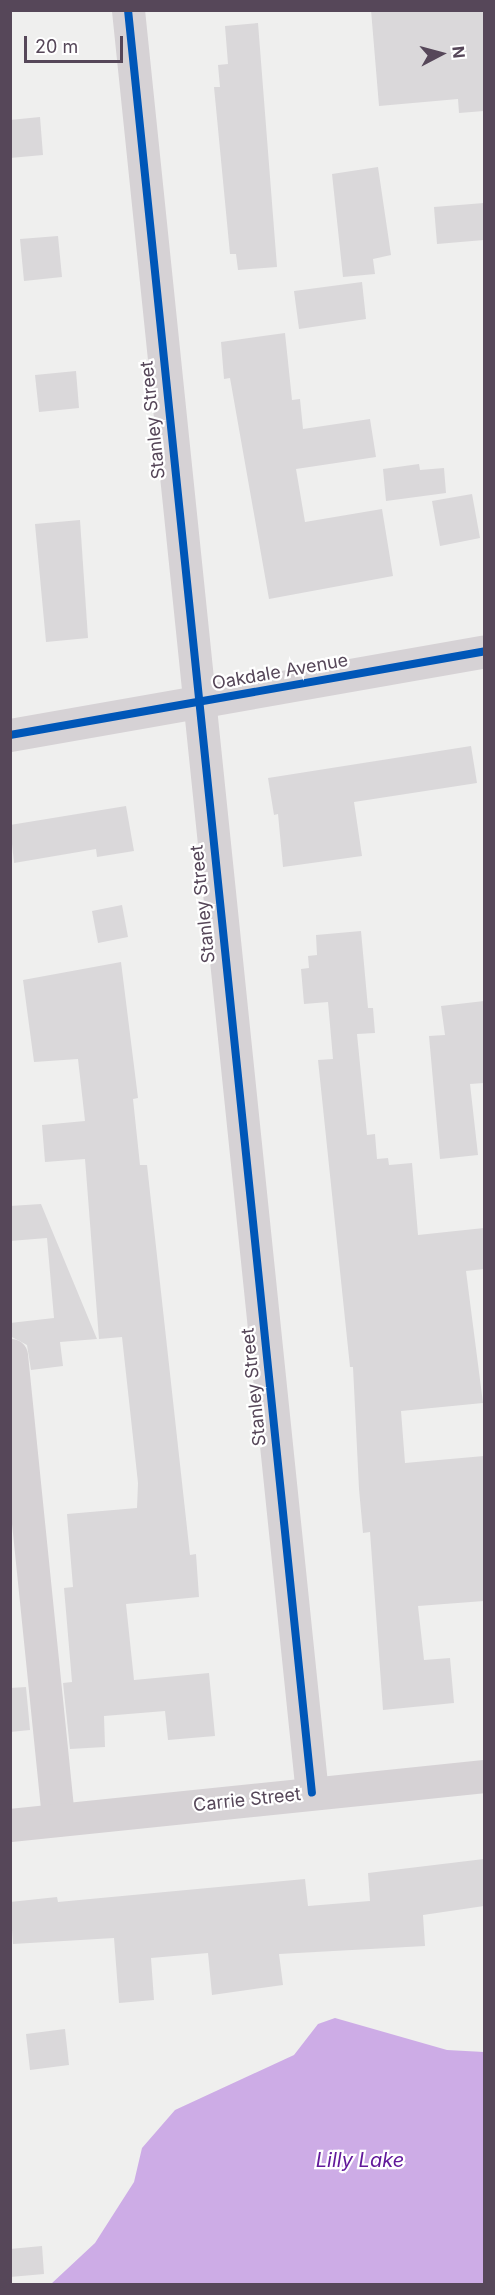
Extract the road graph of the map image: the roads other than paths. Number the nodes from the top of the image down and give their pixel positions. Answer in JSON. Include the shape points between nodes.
{"nodes":[{"id":1,"x":128,"y":10,"type":"edge"},
{"id":2,"x":484,"y":651,"type":"edge"},
{"id":3,"x":196,"y":702,"type":"junction"},
{"id":4,"x":10,"y":735,"type":"edge"},
{"id":5,"x":11,"y":1355,"type":"edge"},
{"id":6,"x":484,"y":1776,"type":"edge"},
{"id":7,"x":312,"y":1794,"type":"junction"},
{"id":8,"x":58,"y":1820,"type":"junction"},
{"id":9,"x":10,"y":1825,"type":"edge"}],
"edges":[{"from":1,"to":3,"type":"street","name":"Stanley Street"},
{"from":2,"to":3,"type":"street","name":"Oakdale Avenue"},
{"from":3,"to":4,"type":"street","name":"Oakdale Avenue"},
{"from":3,"to":7,"type":"street","name":"Stanley Street"},
{"from":5,"to":8,"type":"street"},
{"from":6,"to":7,"type":"street","name":"Carrie Street"},
{"from":7,"to":8,"type":"street","name":"Carrie Street"},
{"from":8,"to":9,"type":"street","name":"Carrie Street"}]}
